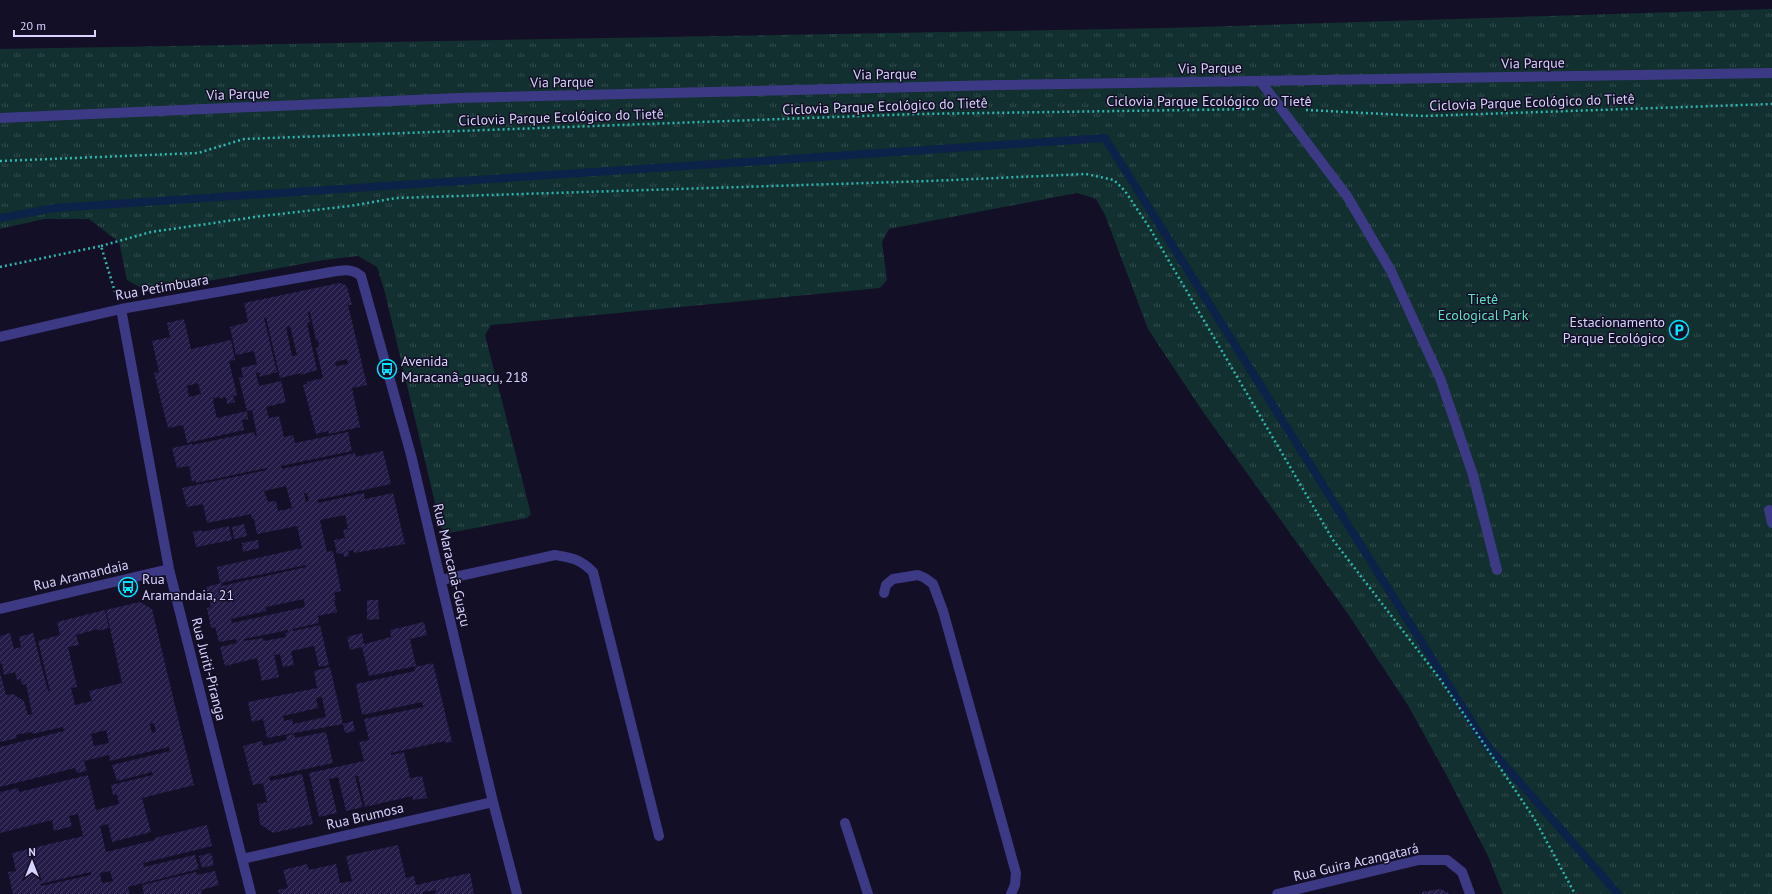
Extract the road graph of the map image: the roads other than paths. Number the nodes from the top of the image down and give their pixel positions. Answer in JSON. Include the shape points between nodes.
{"nodes":[{"id":1,"x":1772,"y":73,"type":"edge"},
{"id":2,"x":1261,"y":82,"type":"junction"},
{"id":3,"x":0,"y":118,"type":"edge"},
{"id":4,"x":331,"y":272,"type":"joint"},
{"id":5,"x":121,"y":309,"type":"junction"},
{"id":6,"x":0,"y":337,"type":"edge"},
{"id":7,"x":1769,"y":510,"type":"dead end"},
{"id":8,"x":1772,"y":523,"type":"edge"},
{"id":9,"x":169,"y":569,"type":"junction"},
{"id":10,"x":1497,"y":570,"type":"dead end"},
{"id":11,"x":441,"y":580,"type":"junction"},
{"id":12,"x":884,"y":593,"type":"dead end"},
{"id":13,"x":0,"y":609,"type":"edge"},
{"id":14,"x":493,"y":802,"type":"junction"},
{"id":15,"x":845,"y":823,"type":"dead end"},
{"id":16,"x":659,"y":836,"type":"dead end"},
{"id":17,"x":242,"y":859,"type":"junction"},
{"id":18,"x":251,"y":894,"type":"edge"},
{"id":19,"x":517,"y":894,"type":"edge"},
{"id":20,"x":868,"y":894,"type":"edge"},
{"id":21,"x":1011,"y":894,"type":"edge"},
{"id":22,"x":1277,"y":894,"type":"edge"},
{"id":23,"x":1470,"y":894,"type":"edge"}],
"edges":[{"from":1,"to":2,"type":"street","name":"Via Parque"},
{"from":2,"to":3,"type":"street","name":"Via Parque","via":[[999,85],[459,98]]},
{"from":2,"to":10,"type":"street","via":[[1348,196],[1391,271],[1440,378],[1473,476]]},
{"from":4,"to":5,"type":"street","name":"Rua Petimbuara"},
{"from":4,"to":11,"type":"street","name":"Rua Maracanã-Guaçu","via":[[356,271],[363,280],[411,455]]},
{"from":5,"to":6,"type":"street","name":"Rua Petimbuara"},
{"from":5,"to":9,"type":"street","name":"Rua Juriti-Piranga"},
{"from":7,"to":8,"type":"street"},
{"from":9,"to":13,"type":"street","name":"Rua Aramandaia"},
{"from":9,"to":17,"type":"street","name":"Rua Juriti-Piranga"},
{"from":11,"to":14,"type":"street","name":"Rua Maracanã-Guaçu"},
{"from":11,"to":16,"type":"street","via":[[555,555],[583,562],[593,572]]},
{"from":12,"to":21,"type":"street","via":[[886,585],[893,579],[918,575],[933,584],[943,611],[1016,873]]},
{"from":14,"to":17,"type":"street","name":"Rua Brumosa"},
{"from":14,"to":19,"type":"street","name":"Rua Maracanã-Guaçu"},
{"from":15,"to":20,"type":"street"},
{"from":17,"to":18,"type":"street","name":"Rua Juriti-Piranga"},
{"from":22,"to":23,"type":"street","name":"Rua Guira Acangatará","via":[[1419,860],[1447,860],[1462,872]]}]}
